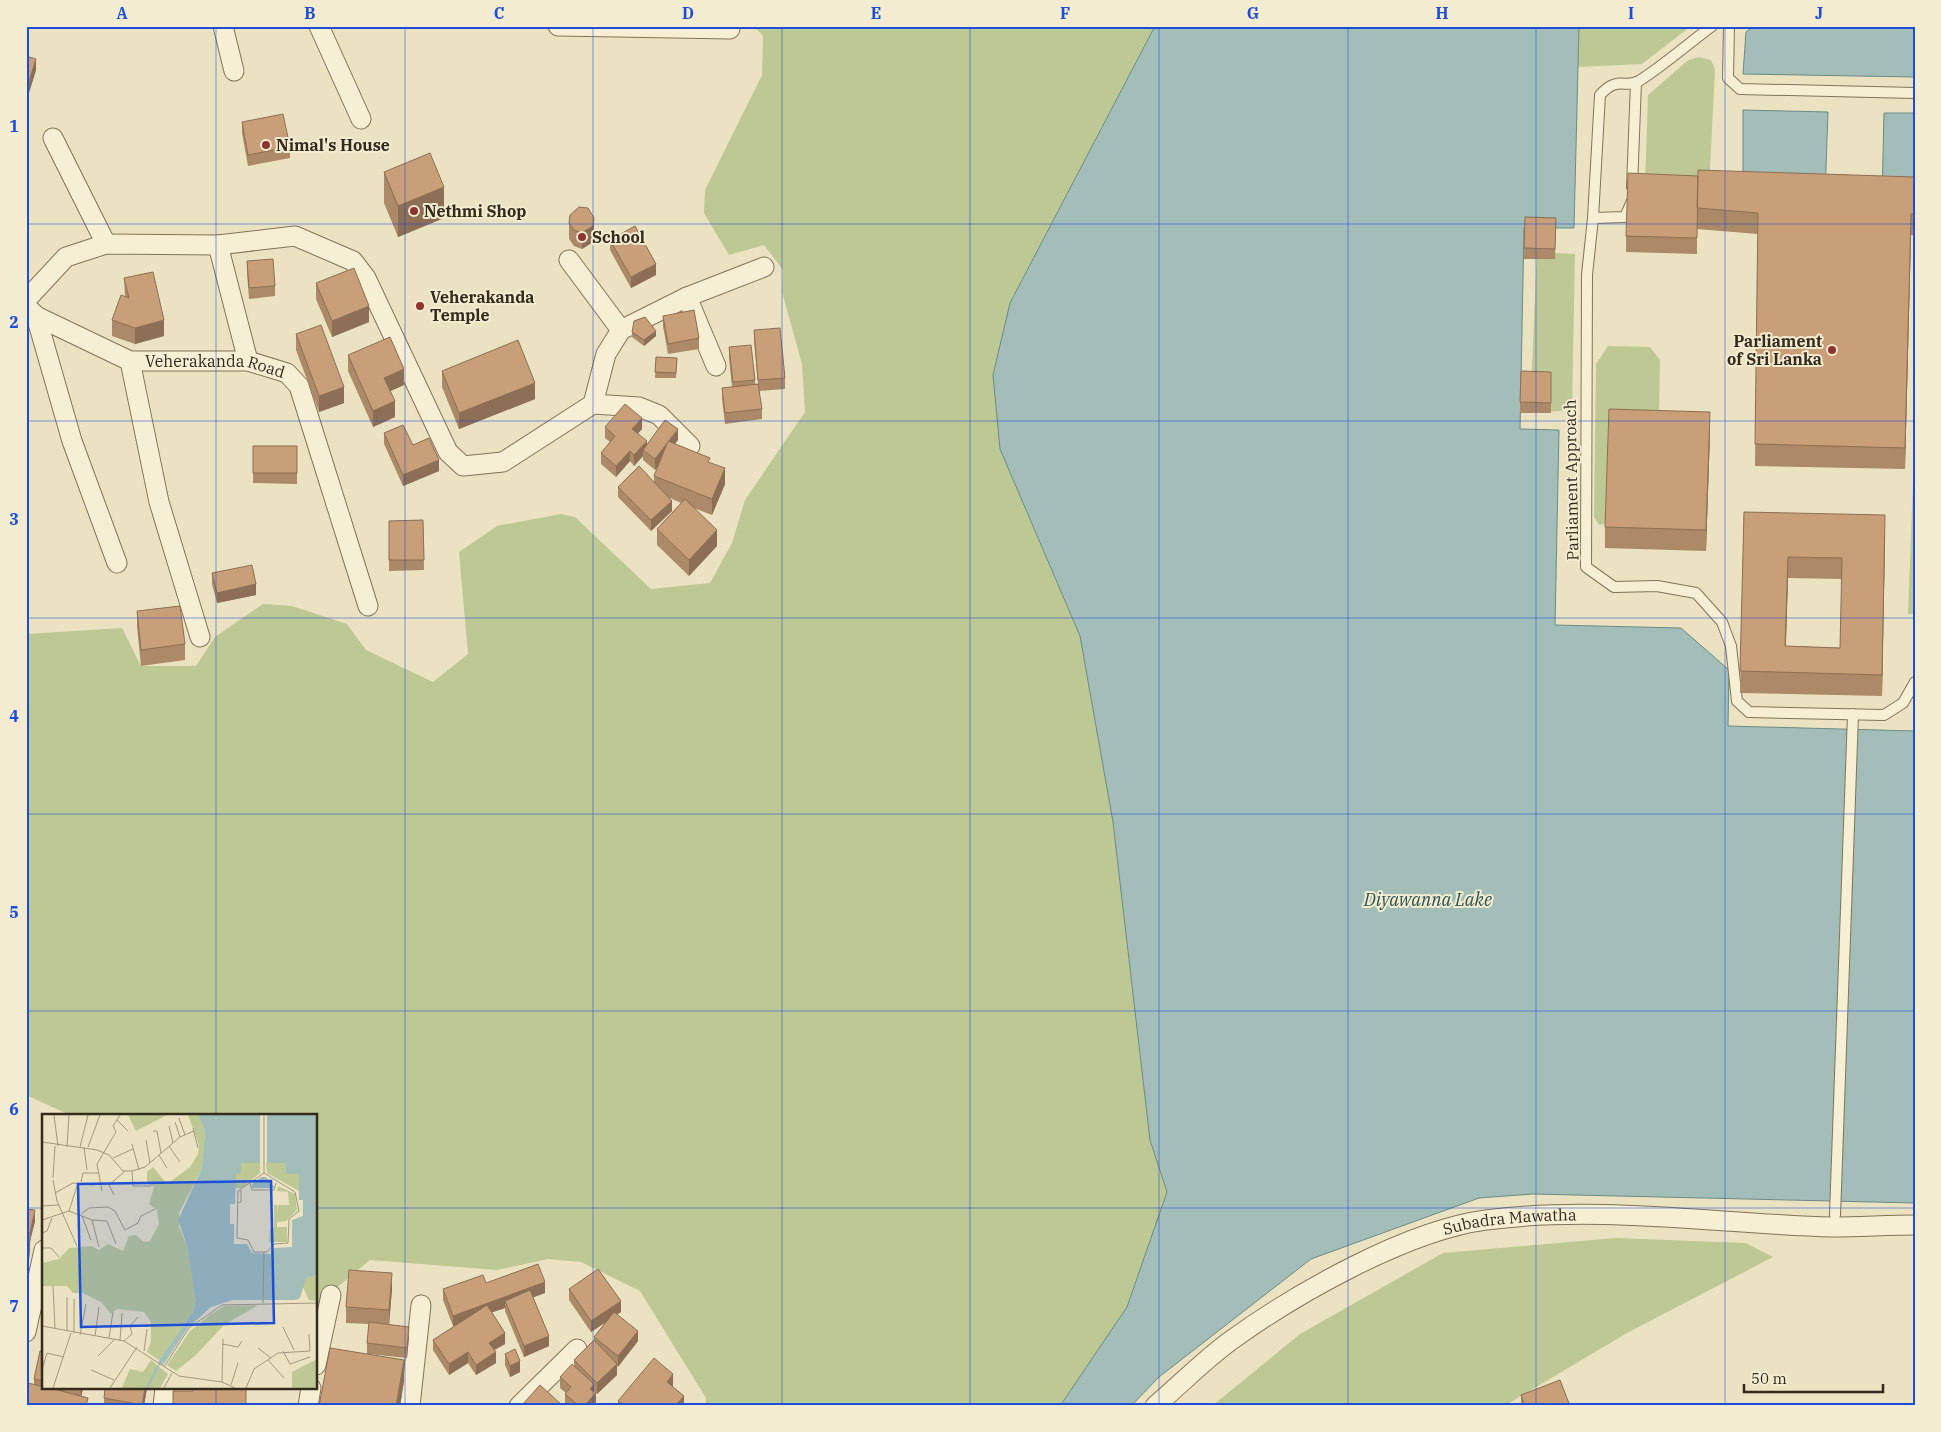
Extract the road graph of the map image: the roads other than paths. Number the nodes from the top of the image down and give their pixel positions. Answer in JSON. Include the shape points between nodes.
{"nodes":[{"id":1,"x":223,"y":26,"type":"edge"},
{"id":2,"x":319,"y":26,"type":"edge"},
{"id":3,"x":558,"y":26,"type":"edge"},
{"id":4,"x":1712,"y":26,"type":"edge"},
{"id":5,"x":1729,"y":26,"type":"edge"},
{"id":6,"x":730,"y":29,"type":"dead end"},
{"id":7,"x":234,"y":71,"type":"dead end"},
{"id":8,"x":1636,"y":82,"type":"junction"},
{"id":9,"x":1915,"y":93,"type":"edge"},
{"id":10,"x":361,"y":119,"type":"dead end"},
{"id":11,"x":53,"y":138,"type":"dead end"},
{"id":12,"x":1594,"y":218,"type":"junction"},
{"id":13,"x":106,"y":244,"type":"junction"},
{"id":14,"x":218,"y":245,"type":"junction"},
{"id":15,"x":569,"y":260,"type":"dead end"},
{"id":16,"x":764,"y":267,"type":"dead end"},
{"id":17,"x":688,"y":298,"type":"junction"},
{"id":18,"x":29,"y":308,"type":"edge"},
{"id":19,"x":621,"y":330,"type":"junction"},
{"id":20,"x":130,"y":361,"type":"junction"},
{"id":21,"x":248,"y":361,"type":"junction"},
{"id":22,"x":716,"y":366,"type":"dead end"},
{"id":23,"x":593,"y":404,"type":"junction"},
{"id":24,"x":690,"y":446,"type":"dead end"},
{"id":25,"x":117,"y":564,"type":"dead end"},
{"id":26,"x":368,"y":606,"type":"dead end"},
{"id":27,"x":200,"y":637,"type":"dead end"},
{"id":28,"x":1915,"y":682,"type":"edge"},
{"id":29,"x":1853,"y":714,"type":"junction"},
{"id":30,"x":1835,"y":1221,"type":"junction"},
{"id":31,"x":1915,"y":1225,"type":"edge"},
{"id":32,"x":42,"y":1259,"type":"edge"},
{"id":33,"x":331,"y":1295,"type":"dead end"},
{"id":34,"x":421,"y":1305,"type":"dead end"},
{"id":35,"x":26,"y":1332,"type":"edge"},
{"id":36,"x":577,"y":1349,"type":"dead end"},
{"id":37,"x":318,"y":1356,"type":"edge"},
{"id":38,"x":165,"y":1390,"type":"edge"},
{"id":39,"x":311,"y":1390,"type":"edge"},
{"id":40,"x":163,"y":1406,"type":"edge"},
{"id":41,"x":308,"y":1406,"type":"edge"},
{"id":42,"x":410,"y":1406,"type":"edge"},
{"id":43,"x":519,"y":1406,"type":"edge"},
{"id":44,"x":1156,"y":1406,"type":"edge"}],
"edges":[{"from":1,"to":7,"type":"street"},
{"from":2,"to":10,"type":"street"},
{"from":3,"to":6,"type":"street"},
{"from":4,"to":8,"type":"lane"},
{"from":5,"to":9,"type":"lane","via":[[1728,78],[1740,89]]},
{"from":8,"to":12,"type":"lane","name":"Parliament Approach","via":[[1609,85],[1600,95]]},
{"from":8,"to":12,"type":"lane","via":[[1632,204],[1625,217]]},
{"from":11,"to":13,"type":"street"},
{"from":12,"to":29,"type":"lane","name":"Parliament Approach","via":[[1587,275],[1586,567],[1614,587],[1657,586],[1696,593],[1722,622],[1731,646],[1737,700],[1749,712]]},
{"from":13,"to":14,"type":"street"},
{"from":13,"to":18,"type":"street","via":[[66,257]]},
{"from":14,"to":21,"type":"street"},
{"from":14,"to":23,"type":"street","via":[[294,236],[353,261],[366,278],[448,452],[463,466],[502,462]]},
{"from":15,"to":19,"type":"street"},
{"from":16,"to":17,"type":"street"},
{"from":17,"to":19,"type":"street"},
{"from":17,"to":22,"type":"street"},
{"from":18,"to":20,"type":"street","name":"Veherakanda Road"},
{"from":18,"to":25,"type":"street","via":[[72,441]]},
{"from":19,"to":23,"type":"street","via":[[606,354]]},
{"from":20,"to":21,"type":"street","name":"Veherakanda Road"},
{"from":20,"to":27,"type":"street","via":[[159,502]]},
{"from":21,"to":26,"type":"street","name":"Veherakanda Road","via":[[287,373],[299,386]]},
{"from":23,"to":24,"type":"street","via":[[639,407],[659,415]]},
{"from":28,"to":29,"type":"lane","name":"Parliament Approach","via":[[1903,703],[1884,715]]},
{"from":29,"to":30,"type":"lane"},
{"from":30,"to":31,"type":"street","name":"Subadra Mawatha"},
{"from":30,"to":44,"type":"street","name":"Subadra Mawatha","via":[[1533,1216],[1484,1220],[1423,1236],[1308,1293],[1232,1340]]},
{"from":32,"to":35,"type":"street"},
{"from":33,"to":37,"type":"street"},
{"from":34,"to":42,"type":"street"},
{"from":36,"to":43,"type":"street"},
{"from":38,"to":40,"type":"street"},
{"from":39,"to":41,"type":"street"}]}
